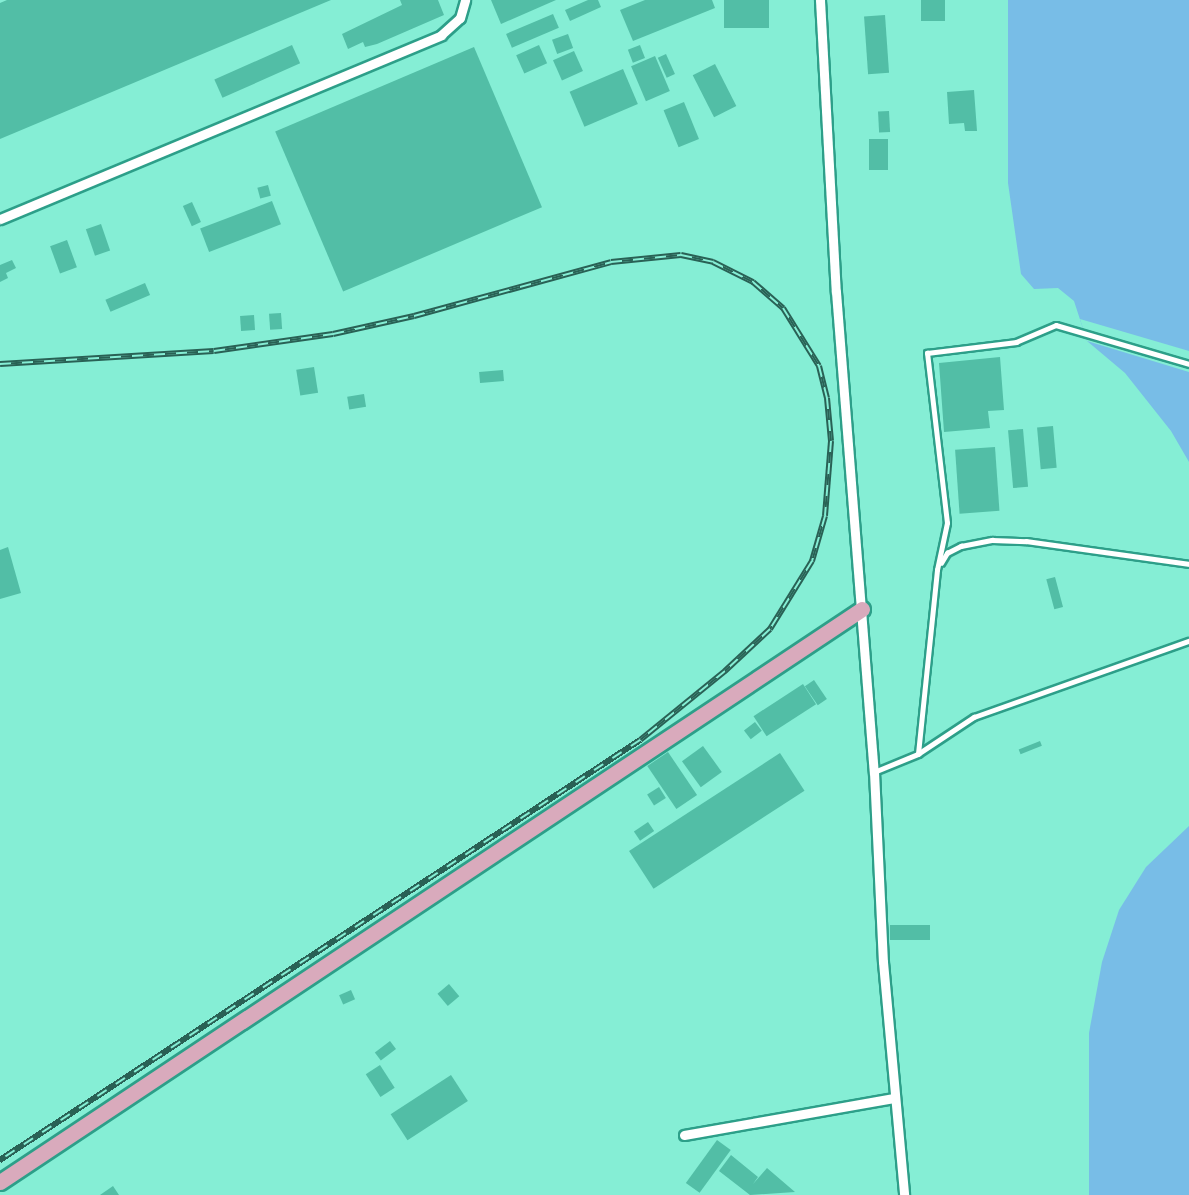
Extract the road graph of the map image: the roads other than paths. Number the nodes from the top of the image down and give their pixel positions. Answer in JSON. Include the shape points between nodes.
{"nodes":[{"id":1,"x":465,"y":0,"type":"edge"},
{"id":2,"x":820,"y":0,"type":"edge"},
{"id":3,"x":0,"y":219,"type":"edge"},
{"id":4,"x":1189,"y":364,"type":"edge"},
{"id":5,"x":1189,"y":564,"type":"edge"},
{"id":6,"x":937,"y":570,"type":"junction"},
{"id":7,"x":862,"y":609,"type":"junction"},
{"id":8,"x":1189,"y":641,"type":"edge"},
{"id":9,"x":918,"y":754,"type":"junction"},
{"id":10,"x":874,"y":772,"type":"junction"},
{"id":11,"x":894,"y":1098,"type":"junction"},
{"id":12,"x":684,"y":1135,"type":"dead end"},
{"id":13,"x":0,"y":1182,"type":"edge"},
{"id":14,"x":904,"y":1195,"type":"edge"}],
"edges":[{"from":1,"to":3,"type":"street","via":[[460,18],[441,35]]},
{"from":2,"to":7,"type":"street","via":[[836,292]]},
{"from":4,"to":6,"type":"lane","via":[[1056,325],[1016,342],[927,353],[947,523]]},
{"from":5,"to":6,"type":"lane","via":[[1026,541],[992,540],[947,553]]},
{"from":6,"to":9,"type":"lane"},
{"from":7,"to":10,"type":"street"},
{"from":7,"to":13,"type":"main road"},
{"from":8,"to":9,"type":"lane","via":[[974,717]]},
{"from":9,"to":10,"type":"lane"},
{"from":10,"to":11,"type":"street"},
{"from":11,"to":12,"type":"street"},
{"from":11,"to":14,"type":"street"}]}
